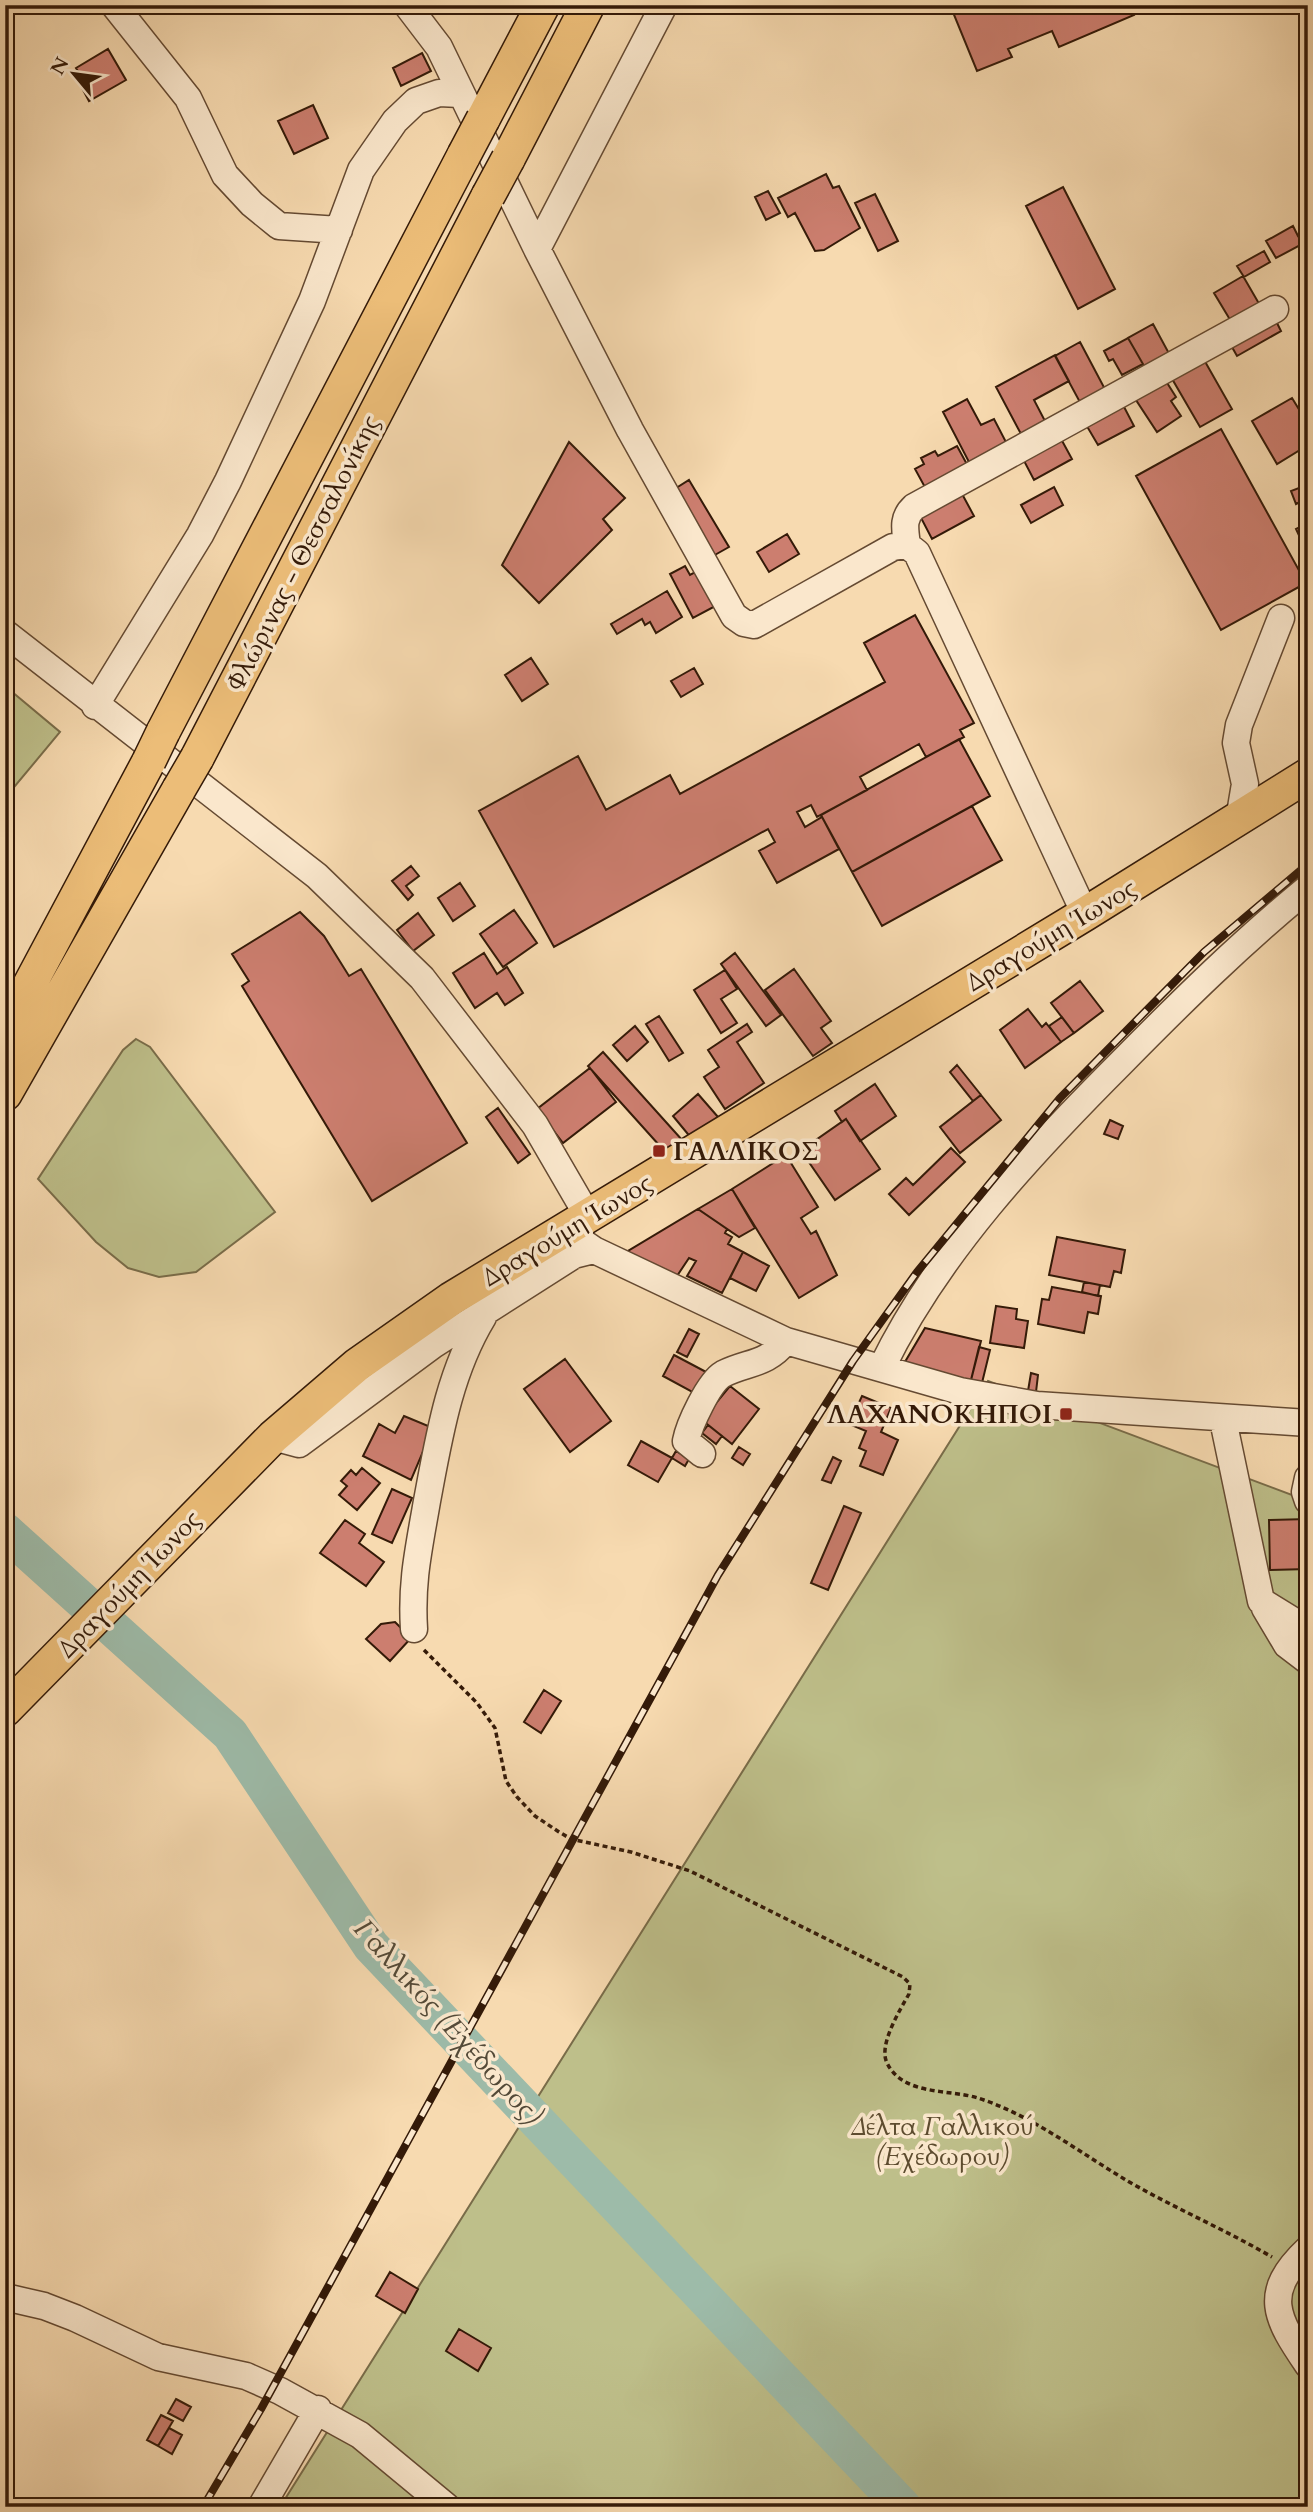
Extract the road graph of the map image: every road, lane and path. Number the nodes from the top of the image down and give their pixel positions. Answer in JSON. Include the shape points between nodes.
{"nodes":[{"id":1,"x":114,"y":5,"type":"edge"},
{"id":2,"x":407,"y":5,"type":"edge"},
{"id":3,"x":543,"y":5,"type":"edge"},
{"id":4,"x":588,"y":5,"type":"edge"},
{"id":5,"x":664,"y":5,"type":"edge"},
{"id":6,"x":460,"y":94,"type":"junction"},
{"id":7,"x":339,"y":230,"type":"junction"},
{"id":8,"x":537,"y":248,"type":"junction"},
{"id":9,"x":1275,"y":309,"type":"dead end"},
{"id":10,"x":907,"y":545,"type":"junction"},
{"id":11,"x":1281,"y":618,"type":"dead end"},
{"id":12,"x":5,"y":633,"type":"edge"},
{"id":13,"x":95,"y":706,"type":"junction"},
{"id":14,"x":1308,"y":775,"type":"edge"},
{"id":15,"x":1238,"y":820,"type":"junction"},
{"id":16,"x":1308,"y":888,"type":"edge"},
{"id":17,"x":1085,"y":914,"type":"junction"},
{"id":18,"x":5,"y":1031,"type":"edge"},
{"id":19,"x":5,"y":1094,"type":"edge"},
{"id":20,"x":578,"y":1224,"type":"junction"},
{"id":21,"x":594,"y":1250,"type":"junction"},
{"id":22,"x":484,"y":1315,"type":"junction"},
{"id":23,"x":786,"y":1341,"type":"junction"},
{"id":24,"x":882,"y":1367,"type":"junction"},
{"id":25,"x":1223,"y":1420,"type":"junction"},
{"id":26,"x":1297,"y":1423,"type":"edge"},
{"id":27,"x":273,"y":1437,"type":"junction"},
{"id":28,"x":1308,"y":1444,"type":"edge"},
{"id":29,"x":702,"y":1454,"type":"dead end"},
{"id":30,"x":1308,"y":1478,"type":"edge"},
{"id":31,"x":1308,"y":1501,"type":"edge"},
{"id":32,"x":1261,"y":1601,"type":"junction"},
{"id":33,"x":414,"y":1629,"type":"joint"},
{"id":34,"x":1308,"y":1630,"type":"edge"},
{"id":35,"x":1308,"y":1661,"type":"edge"},
{"id":36,"x":5,"y":1710,"type":"edge"},
{"id":37,"x":1308,"y":2249,"type":"edge"},
{"id":38,"x":1289,"y":2267,"type":"junction"},
{"id":39,"x":5,"y":2297,"type":"edge"},
{"id":40,"x":1308,"y":2365,"type":"edge"},
{"id":41,"x":318,"y":2409,"type":"junction"},
{"id":42,"x":261,"y":2507,"type":"edge"},
{"id":43,"x":447,"y":2507,"type":"edge"}],
"edges":[{"from":1,"to":7,"type":"street","via":[[188,98],[225,175],[252,204],[279,226]]},
{"from":2,"to":6,"type":"street","via":[[439,47]]},
{"from":3,"to":18,"type":"main road","name":"Φλώρινας - Θεσσαλονίκης","bridge":true},
{"from":4,"to":19,"type":"main road","name":"Φλώρινας - Θεσσαλονίκης","bridge":true,"via":[[197,758]]},
{"from":5,"to":8,"type":"street"},
{"from":6,"to":7,"type":"street","via":[[439,93],[415,101],[395,121],[361,170]]},
{"from":6,"to":8,"type":"street"},
{"from":7,"to":13,"type":"street","via":[[312,300],[200,535]]},
{"from":8,"to":10,"type":"street","via":[[630,430],[734,616],[754,625],[893,547]]},
{"from":9,"to":10,"type":"street","via":[[914,507],[904,525]]},
{"from":10,"to":17,"type":"street","via":[[917,553]]},
{"from":11,"to":15,"type":"street","via":[[1239,724],[1236,743],[1245,784]]},
{"from":12,"to":13,"type":"street"},
{"from":13,"to":20,"type":"street","via":[[317,876],[422,978],[535,1125]]},
{"from":14,"to":15,"type":"main road","name":"Δραγούμη Ίωνος"},
{"from":15,"to":17,"type":"main road","name":"Δραγούμη Ίωνος"},
{"from":16,"to":24,"type":"street","via":[[1187,998],[1071,1113],[940,1272],[901,1328]]},
{"from":17,"to":20,"type":"main road","name":"Δραγούμη Ίωνος"},
{"from":20,"to":21,"type":"street"},
{"from":20,"to":27,"type":"main road","name":"Δραγούμη Ίωνος","via":[[414,1324],[348,1372]]},
{"from":21,"to":22,"type":"street","via":[[574,1255]]},
{"from":21,"to":23,"type":"street"},
{"from":22,"to":27,"type":"street","via":[[433,1345],[299,1444]]},
{"from":22,"to":33,"type":"street","via":[[466,1343],[449,1393],[412,1588]]},
{"from":23,"to":24,"type":"street"},
{"from":23,"to":29,"type":"street","via":[[773,1357],[720,1376],[712,1386],[686,1441]]},
{"from":24,"to":25,"type":"street","via":[[960,1391],[1037,1405],[1172,1412]]},
{"from":25,"to":26,"type":"street"},
{"from":25,"to":32,"type":"street"},
{"from":26,"to":28,"type":"street"},
{"from":27,"to":36,"type":"main road","name":"Δραγούμη Ίωνος"},
{"from":30,"to":31,"type":"street","via":[[1304,1492]]},
{"from":32,"to":34,"type":"street"},
{"from":32,"to":35,"type":"street","via":[[1287,1645]]},
{"from":33,"to":38,"type":"path","via":[[421,1647],[464,1688],[495,1728],[506,1781],[535,1816],[571,1839],[690,1871],[898,1973],[910,1984],[885,2049],[885,2061],[894,2073],[940,2094],[977,2097],[1029,2122],[1150,2194]]},
{"from":37,"to":38,"type":"street"},
{"from":38,"to":40,"type":"street","via":[[1278,2297],[1281,2326]]},
{"from":39,"to":41,"type":"street","via":[[55,2310],[158,2357],[246,2376]]},
{"from":41,"to":42,"type":"street"},
{"from":41,"to":43,"type":"street","via":[[393,2459]]}]}
